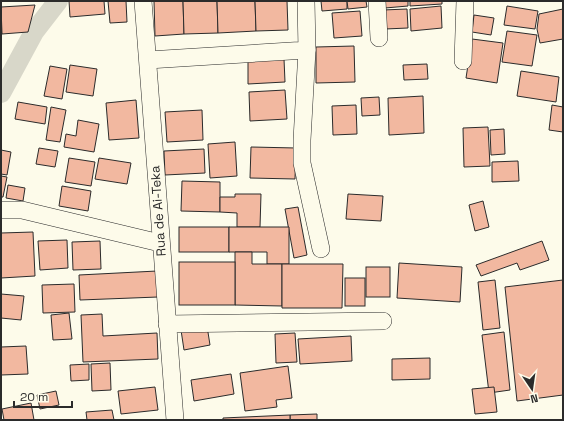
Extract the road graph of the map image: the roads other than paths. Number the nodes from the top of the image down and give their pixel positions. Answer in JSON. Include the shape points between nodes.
{"nodes":[{"id":1,"x":143,"y":1,"type":"edge"},
{"id":2,"x":306,"y":1,"type":"edge"},
{"id":3,"x":377,"y":1,"type":"edge"},
{"id":4,"x":465,"y":1,"type":"edge"},
{"id":5,"x":379,"y":38,"type":"dead end"},
{"id":6,"x":307,"y":50,"type":"junction"},
{"id":7,"x":148,"y":60,"type":"junction"},
{"id":8,"x":463,"y":61,"type":"dead end"},
{"id":9,"x":1,"y":210,"type":"edge"},
{"id":10,"x":160,"y":244,"type":"junction"},
{"id":11,"x":321,"y":249,"type":"dead end"},
{"id":12,"x":383,"y":321,"type":"dead end"},
{"id":13,"x":167,"y":324,"type":"junction"},
{"id":14,"x":175,"y":420,"type":"edge"}],
"edges":[{"from":1,"to":7,"type":"street","name":"Rua de Ai-Teka"},
{"from":2,"to":6,"type":"street"},
{"from":3,"to":5,"type":"street"},
{"from":4,"to":8,"type":"street"},
{"from":6,"to":7,"type":"street"},
{"from":6,"to":11,"type":"street","via":[[302,163]]},
{"from":7,"to":10,"type":"street","name":"Rua de Ai-Teka"},
{"from":9,"to":10,"type":"street","via":[[22,210]]},
{"from":10,"to":13,"type":"street","name":"Rua de Ai-Teka"},
{"from":12,"to":13,"type":"street"},
{"from":13,"to":14,"type":"street","name":"Rua de Ai-Teka"}]}
